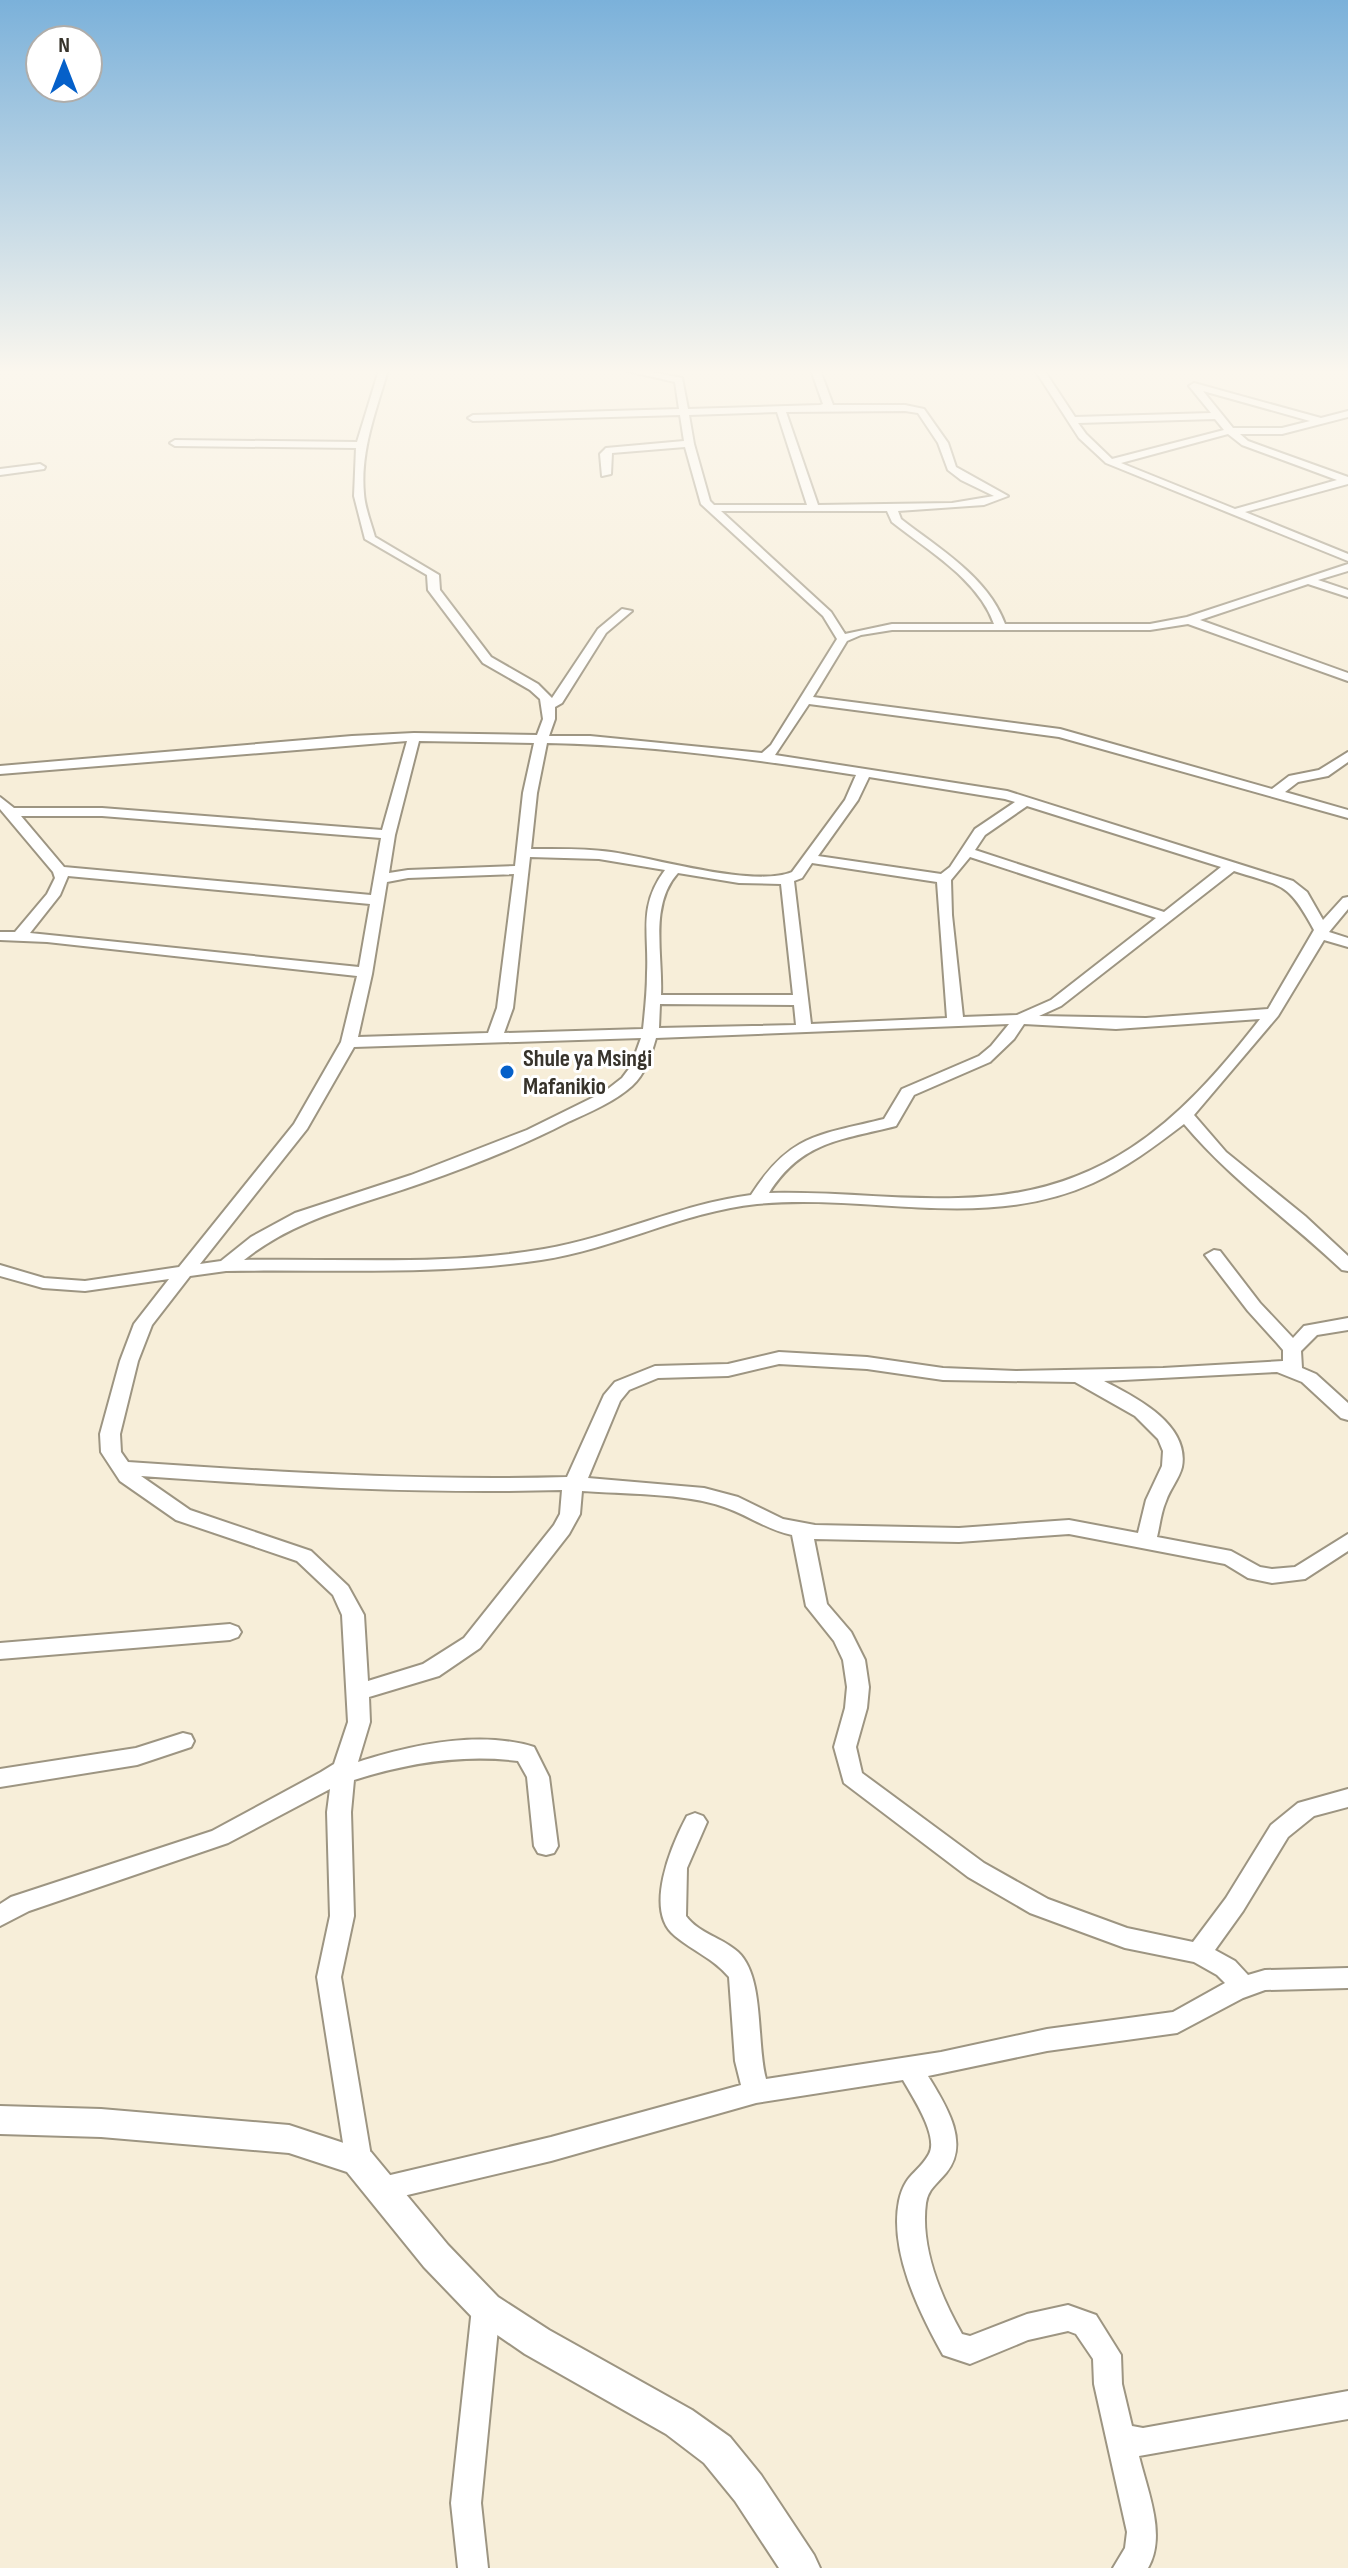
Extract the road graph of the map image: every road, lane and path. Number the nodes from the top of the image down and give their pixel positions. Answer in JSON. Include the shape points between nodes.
{"nodes":[{"id":1,"x":359,"y":490,"type":"edge"},
{"id":2,"x":701,"y":490,"type":"edge"},
{"id":3,"x":808,"y":490,"type":"edge"},
{"id":4,"x":990,"y":490,"type":"edge"},
{"id":5,"x":1180,"y":490,"type":"edge"},
{"id":6,"x":1313,"y":490,"type":"edge"},
{"id":7,"x":813,"y":506,"type":"junction"},
{"id":8,"x":891,"y":507,"type":"junction"},
{"id":9,"x":711,"y":508,"type":"junction"},
{"id":10,"x":1235,"y":512,"type":"junction"},
{"id":11,"x":1348,"y":558,"type":"edge"},
{"id":12,"x":1348,"y":567,"type":"edge"},
{"id":13,"x":1306,"y":580,"type":"junction"},
{"id":14,"x":1348,"y":594,"type":"edge"},
{"id":15,"x":626,"y":611,"type":"dead end"},
{"id":16,"x":1189,"y":620,"type":"junction"},
{"id":17,"x":1001,"y":628,"type":"junction"},
{"id":18,"x":843,"y":639,"type":"junction"},
{"id":19,"x":1348,"y":677,"type":"edge"},
{"id":20,"x":804,"y":700,"type":"junction"},
{"id":21,"x":549,"y":706,"type":"junction"},
{"id":22,"x":414,"y":737,"type":"junction"},
{"id":23,"x":542,"y":740,"type":"junction"},
{"id":24,"x":1348,"y":756,"type":"edge"},
{"id":25,"x":765,"y":757,"type":"junction"},
{"id":26,"x":0,"y":770,"type":"edge"},
{"id":27,"x":864,"y":773,"type":"junction"},
{"id":28,"x":1275,"y":793,"type":"junction"},
{"id":29,"x":1026,"y":800,"type":"junction"},
{"id":30,"x":0,"y":801,"type":"edge"},
{"id":31,"x":12,"y":812,"type":"junction"},
{"id":32,"x":1348,"y":814,"type":"edge"},
{"id":33,"x":388,"y":835,"type":"junction"},
{"id":34,"x":966,"y":851,"type":"junction"},
{"id":35,"x":523,"y":853,"type":"junction"},
{"id":36,"x":810,"y":859,"type":"junction"},
{"id":37,"x":1233,"y":865,"type":"junction"},
{"id":38,"x":674,"y":868,"type":"junction"},
{"id":39,"x":520,"y":870,"type":"junction"},
{"id":40,"x":60,"y":871,"type":"junction"},
{"id":41,"x":380,"y":879,"type":"junction"},
{"id":42,"x":944,"y":879,"type":"junction"},
{"id":43,"x":788,"y":882,"type":"junction"},
{"id":44,"x":376,"y":900,"type":"junction"},
{"id":45,"x":1348,"y":901,"type":"edge"},
{"id":46,"x":1166,"y":917,"type":"junction"},
{"id":47,"x":1320,"y":932,"type":"junction"},
{"id":48,"x":0,"y":936,"type":"edge"},
{"id":49,"x":20,"y":936,"type":"junction"},
{"id":50,"x":1348,"y":943,"type":"edge"},
{"id":51,"x":365,"y":974,"type":"junction"},
{"id":52,"x":652,"y":999,"type":"junction"},
{"id":53,"x":799,"y":1000,"type":"junction"},
{"id":54,"x":1273,"y":1013,"type":"junction"},
{"id":55,"x":1020,"y":1019,"type":"junction"},
{"id":56,"x":955,"y":1022,"type":"junction"},
{"id":57,"x":804,"y":1029,"type":"junction"},
{"id":58,"x":651,"y":1031,"type":"junction"},
{"id":59,"x":495,"y":1036,"type":"junction"},
{"id":60,"x":349,"y":1042,"type":"junction"},
{"id":61,"x":1185,"y":1115,"type":"junction"},
{"id":62,"x":757,"y":1199,"type":"junction"},
{"id":63,"x":1214,"y":1255,"type":"dead end"},
{"id":64,"x":226,"y":1266,"type":"junction"},
{"id":65,"x":1348,"y":1266,"type":"edge"},
{"id":66,"x":0,"y":1270,"type":"edge"},
{"id":67,"x":180,"y":1275,"type":"junction"},
{"id":68,"x":1348,"y":1324,"type":"edge"},
{"id":69,"x":1292,"y":1360,"type":"junction"},
{"id":70,"x":1078,"y":1376,"type":"junction"},
{"id":71,"x":1348,"y":1414,"type":"edge"},
{"id":72,"x":121,"y":1468,"type":"junction"},
{"id":73,"x":572,"y":1483,"type":"junction"},
{"id":74,"x":801,"y":1529,"type":"junction"},
{"id":75,"x":1348,"y":1541,"type":"edge"},
{"id":76,"x":1146,"y":1543,"type":"junction"},
{"id":77,"x":230,"y":1632,"type":"dead end"},
{"id":78,"x":0,"y":1651,"type":"edge"},
{"id":79,"x":358,"y":1692,"type":"junction"},
{"id":80,"x":183,"y":1741,"type":"dead end"},
{"id":81,"x":344,"y":1772,"type":"junction"},
{"id":82,"x":0,"y":1778,"type":"edge"},
{"id":83,"x":1348,"y":1798,"type":"edge"},
{"id":84,"x":695,"y":1822,"type":"dead end"},
{"id":85,"x":546,"y":1846,"type":"dead end"},
{"id":86,"x":0,"y":1916,"type":"edge"},
{"id":87,"x":1199,"y":1953,"type":"junction"},
{"id":88,"x":1348,"y":1978,"type":"edge"},
{"id":89,"x":1244,"y":1987,"type":"junction"},
{"id":90,"x":910,"y":2068,"type":"junction"},
{"id":91,"x":756,"y":2092,"type":"junction"},
{"id":92,"x":0,"y":2120,"type":"edge"},
{"id":93,"x":359,"y":2162,"type":"junction"},
{"id":94,"x":382,"y":2189,"type":"junction"},
{"id":95,"x":486,"y":2308,"type":"junction"},
{"id":96,"x":1348,"y":2405,"type":"edge"},
{"id":97,"x":1121,"y":2439,"type":"junction"},
{"id":98,"x":473,"y":2568,"type":"edge"},
{"id":99,"x":801,"y":2568,"type":"edge"},
{"id":100,"x":1128,"y":2568,"type":"edge"}],
"edges":[{"from":1,"to":21,"type":"street","via":[[370,539],[431,573],[434,590],[487,660],[534,687]]},
{"from":2,"to":9,"type":"street"},
{"from":3,"to":7,"type":"street"},
{"from":4,"to":8,"type":"street","via":[[1003,496],[970,504]]},
{"from":5,"to":10,"type":"street"},
{"from":6,"to":10,"type":"street"},
{"from":7,"to":8,"type":"street"},
{"from":7,"to":9,"type":"street"},
{"from":8,"to":17,"type":"street","via":[[896,520],[968,579]]},
{"from":9,"to":18,"type":"street","via":[[827,614]]},
{"from":10,"to":11,"type":"street"},
{"from":12,"to":13,"type":"street"},
{"from":13,"to":14,"type":"street"},
{"from":13,"to":16,"type":"street"},
{"from":15,"to":21,"type":"street","via":[[602,631]]},
{"from":16,"to":17,"type":"street","via":[[1125,628]]},
{"from":16,"to":19,"type":"street"},
{"from":17,"to":18,"type":"street","via":[[892,627]]},
{"from":18,"to":20,"type":"street"},
{"from":20,"to":25,"type":"street"},
{"from":20,"to":28,"type":"street","via":[[1060,733]]},
{"from":21,"to":23,"type":"street"},
{"from":22,"to":23,"type":"street"},
{"from":22,"to":26,"type":"street"},
{"from":22,"to":33,"type":"street"},
{"from":23,"to":25,"type":"street"},
{"from":23,"to":35,"type":"street"},
{"from":24,"to":28,"type":"street"},
{"from":25,"to":27,"type":"street"},
{"from":27,"to":29,"type":"street"},
{"from":27,"to":36,"type":"street"},
{"from":28,"to":32,"type":"street"},
{"from":29,"to":34,"type":"street","via":[[980,832]]},
{"from":29,"to":37,"type":"street"},
{"from":30,"to":31,"type":"street"},
{"from":31,"to":33,"type":"street","via":[[102,812]]},
{"from":31,"to":40,"type":"street"},
{"from":33,"to":41,"type":"street"},
{"from":34,"to":42,"type":"street"},
{"from":34,"to":46,"type":"street"},
{"from":35,"to":38,"type":"street","via":[[608,856]]},
{"from":35,"to":39,"type":"street"},
{"from":36,"to":42,"type":"street"},
{"from":36,"to":43,"type":"street"},
{"from":37,"to":46,"type":"street"},
{"from":37,"to":47,"type":"street","via":[[1295,889]]},
{"from":38,"to":43,"type":"street"},
{"from":38,"to":52,"type":"street","via":[[662,884],[652,915]]},
{"from":39,"to":41,"type":"street"},
{"from":39,"to":59,"type":"street","via":[[505,1008]]},
{"from":40,"to":44,"type":"street"},
{"from":40,"to":49,"type":"street","via":[[53,895]]},
{"from":41,"to":44,"type":"street"},
{"from":42,"to":56,"type":"street"},
{"from":43,"to":53,"type":"street"},
{"from":44,"to":51,"type":"street"},
{"from":45,"to":47,"type":"street"},
{"from":46,"to":55,"type":"street","via":[[1056,1003]]},
{"from":47,"to":50,"type":"street"},
{"from":47,"to":54,"type":"street"},
{"from":48,"to":49,"type":"street"},
{"from":49,"to":51,"type":"street"},
{"from":51,"to":60,"type":"street"},
{"from":52,"to":53,"type":"street"},
{"from":52,"to":58,"type":"street"},
{"from":53,"to":57,"type":"street"},
{"from":54,"to":55,"type":"street","via":[[1149,1025]]},
{"from":54,"to":61,"type":"street"},
{"from":55,"to":56,"type":"street"},
{"from":55,"to":62,"type":"street","via":[[1008,1039],[981,1064],[908,1092],[890,1123],[816,1139],[796,1151],[768,1179]]},
{"from":56,"to":57,"type":"street"},
{"from":57,"to":58,"type":"street"},
{"from":58,"to":59,"type":"street"},
{"from":58,"to":64,"type":"street","via":[[628,1081],[579,1112],[417,1179],[301,1217]]},
{"from":59,"to":60,"type":"street"},
{"from":60,"to":67,"type":"street","via":[[301,1126]]},
{"from":61,"to":62,"type":"street","via":[[1118,1164],[1041,1194],[958,1203]]},
{"from":61,"to":65,"type":"street","via":[[1220,1156]]},
{"from":62,"to":64,"type":"street","via":[[540,1255],[429,1264]]},
{"from":63,"to":69,"type":"street"},
{"from":64,"to":67,"type":"street"},
{"from":66,"to":67,"type":"street","via":[[63,1286]]},
{"from":67,"to":72,"type":"street","via":[[143,1324],[123,1380],[110,1434],[111,1452]]},
{"from":68,"to":69,"type":"street","via":[[1311,1330]]},
{"from":69,"to":70,"type":"street","via":[[1260,1367]]},
{"from":69,"to":71,"type":"street"},
{"from":70,"to":73,"type":"street","via":[[943,1374],[779,1358],[728,1370],[655,1372],[622,1386],[611,1399]]},
{"from":70,"to":76,"type":"street","via":[[1161,1426],[1171,1442],[1172,1466]]},
{"from":72,"to":73,"type":"street","via":[[474,1486]]},
{"from":72,"to":79,"type":"street","via":[[183,1515],[304,1556],[327,1575],[353,1615]]},
{"from":73,"to":74,"type":"street","via":[[704,1495]]},
{"from":73,"to":79,"type":"street","via":[[570,1514],[562,1529],[472,1643],[431,1670]]},
{"from":74,"to":76,"type":"street","via":[[959,1535],[1069,1527]]},
{"from":74,"to":87,"type":"street","via":[[817,1606],[854,1660],[856,1708],[845,1747],[852,1777],[976,1870],[1039,1906],[1125,1938]]},
{"from":75,"to":76,"type":"street","via":[[1298,1574],[1272,1576],[1255,1573],[1231,1558]]},
{"from":77,"to":78,"type":"street"},
{"from":79,"to":81,"type":"street","via":[[359,1722]]},
{"from":80,"to":82,"type":"street","via":[[137,1756]]},
{"from":81,"to":85,"type":"street","via":[[420,1753],[526,1753],[538,1777]]},
{"from":81,"to":86,"type":"street","via":[[209,1842],[20,1904]]},
{"from":81,"to":93,"type":"street","via":[[339,1812],[342,1916],[329,1977]]},
{"from":83,"to":87,"type":"street","via":[[1317,1804],[1273,1836],[1239,1898]]},
{"from":84,"to":91,"type":"street","via":[[675,1868],[674,1918],[741,1974],[748,2061]]},
{"from":87,"to":89,"type":"street","via":[[1226,1968]]},
{"from":88,"to":89,"type":"street","via":[[1287,1978]]},
{"from":89,"to":90,"type":"street","via":[[1177,2022],[1047,2040]]},
{"from":90,"to":91,"type":"street"},
{"from":90,"to":97,"type":"street","via":[[942,2130],[945,2150],[918,2184],[911,2204],[917,2252],[941,2325],[953,2345],[970,2350],[1027,2327],[1068,2318],[1086,2324],[1107,2355]]},
{"from":91,"to":94,"type":"street"},
{"from":92,"to":93,"type":"street","via":[[289,2139]]},
{"from":93,"to":94,"type":"street"},
{"from":94,"to":95,"type":"street"},
{"from":95,"to":98,"type":"street","via":[[466,2503]]},
{"from":95,"to":99,"type":"street","via":[[717,2450]]},
{"from":96,"to":97,"type":"street","via":[[1143,2442]]},
{"from":97,"to":100,"type":"street","via":[[1142,2532],[1139,2555]]}]}
